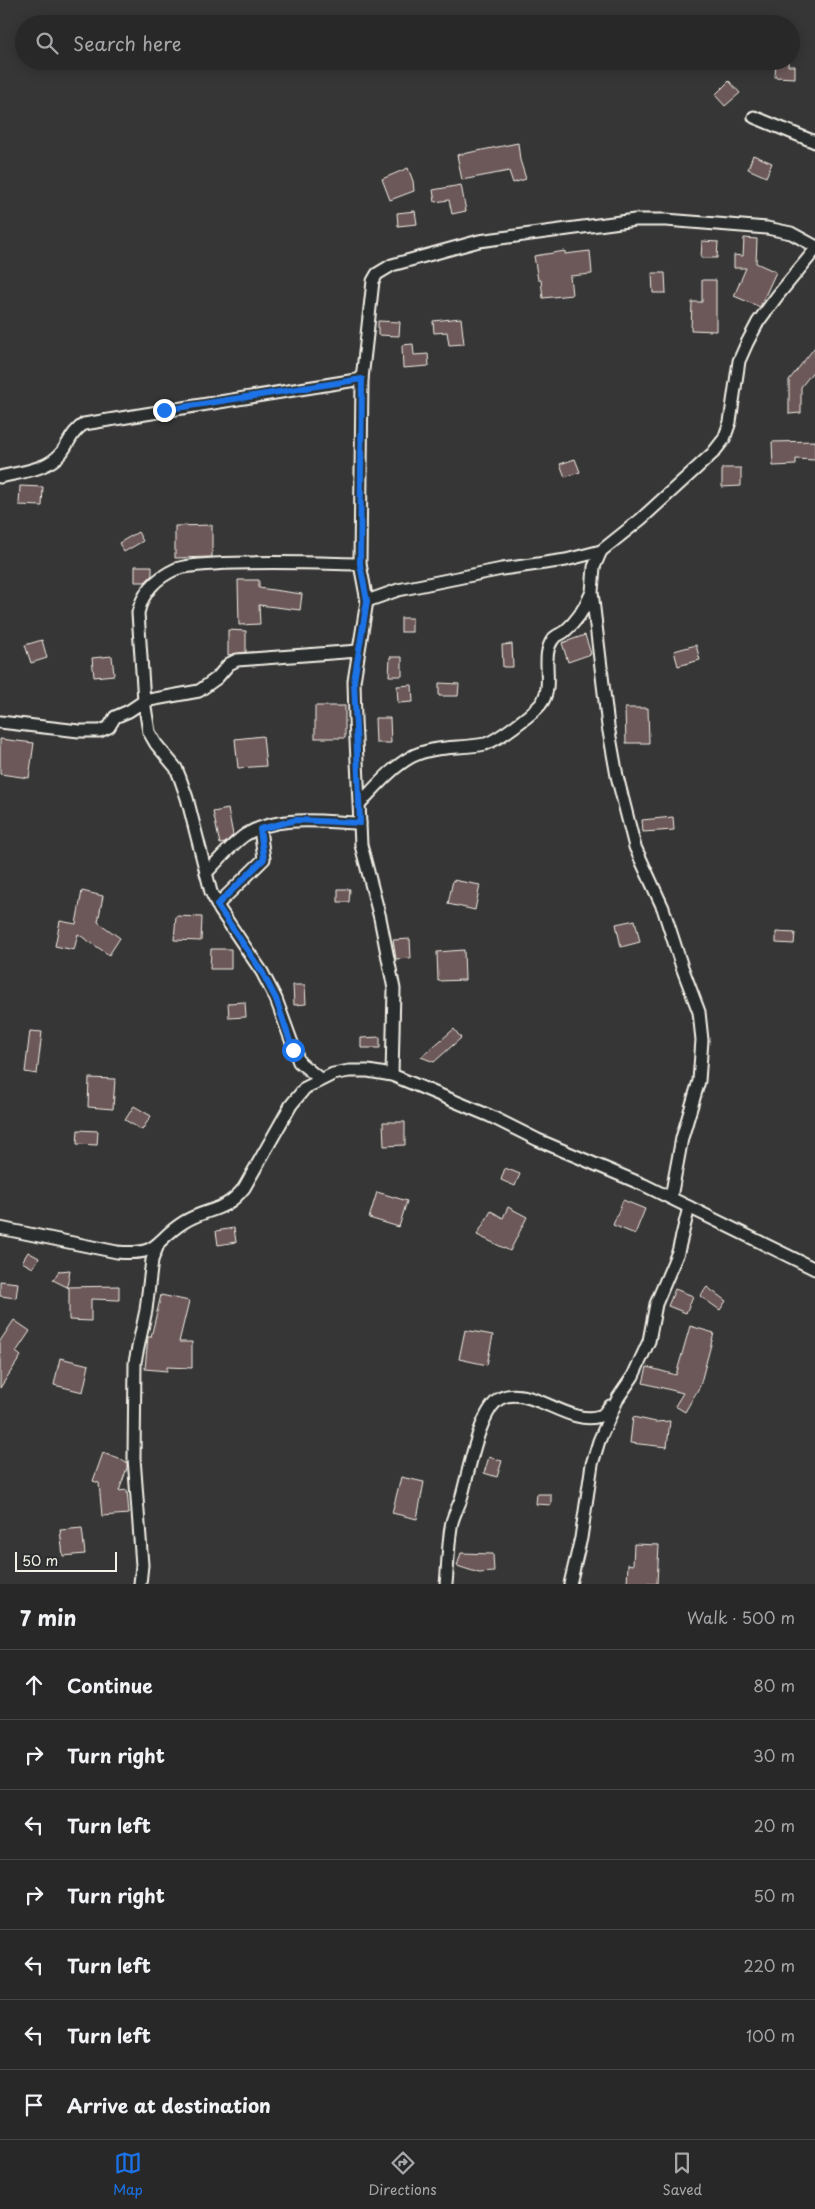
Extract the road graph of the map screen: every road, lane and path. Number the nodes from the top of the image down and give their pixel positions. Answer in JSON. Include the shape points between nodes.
{"nodes":[{"id":1,"x":754,"y":117,"type":"dead end"},
{"id":2,"x":815,"y":142,"type":"edge"},
{"id":3,"x":815,"y":248,"type":"edge"},
{"id":4,"x":362,"y":379,"type":"junction"},
{"id":5,"x":0,"y":477,"type":"edge"},
{"id":6,"x":601,"y":550,"type":"junction"},
{"id":7,"x":360,"y":564,"type":"junction"},
{"id":8,"x":592,"y":592,"type":"junction"},
{"id":9,"x":367,"y":601,"type":"junction"},
{"id":10,"x":358,"y":651,"type":"junction"},
{"id":11,"x":144,"y":701,"type":"junction"},
{"id":12,"x":0,"y":722,"type":"edge"},
{"id":13,"x":360,"y":803,"type":"junction"},
{"id":14,"x":360,"y":823,"type":"junction"},
{"id":15,"x":260,"y":829,"type":"junction"},
{"id":16,"x":206,"y":873,"type":"junction"},
{"id":17,"x":217,"y":905,"type":"junction"},
{"id":18,"x":392,"y":1075,"type":"junction"},
{"id":19,"x":320,"y":1079,"type":"junction"},
{"id":20,"x":671,"y":1197,"type":"junction"},
{"id":21,"x":689,"y":1207,"type":"junction"},
{"id":22,"x":0,"y":1228,"type":"edge"},
{"id":23,"x":158,"y":1245,"type":"junction"},
{"id":24,"x":815,"y":1268,"type":"edge"},
{"id":25,"x":618,"y":1398,"type":"junction"},
{"id":26,"x":140,"y":1584,"type":"edge"},
{"id":27,"x":446,"y":1584,"type":"edge"},
{"id":28,"x":570,"y":1584,"type":"edge"}],
"edges":[{"from":1,"to":2,"type":"street"},
{"from":3,"to":4,"type":"street","via":[[791,233],[767,228],[635,220],[479,241],[392,265],[377,274],[373,281]]},
{"from":3,"to":6,"type":"street","via":[[758,322],[747,343],[739,361],[730,422],[724,439],[713,453],[641,518]]},
{"from":4,"to":5,"type":"street","via":[[84,424],[54,459],[41,467]]},
{"from":4,"to":7,"type":"street"},
{"from":6,"to":8,"type":"street","via":[[594,567]]},
{"from":6,"to":9,"type":"street","via":[[566,560],[398,590]]},
{"from":7,"to":9,"type":"street"},
{"from":7,"to":11,"type":"street","via":[[242,562],[190,566],[159,579],[147,589],[138,613]]},
{"from":8,"to":13,"type":"street","via":[[582,612],[554,638],[547,651],[547,690],[541,705],[497,740],[440,748],[412,756]]},
{"from":8,"to":20,"type":"street","via":[[608,726],[632,838],[663,908],[699,1012],[702,1040],[699,1081],[682,1138]]},
{"from":9,"to":10,"type":"street"},
{"from":10,"to":11,"type":"street","via":[[237,660],[199,691]]},
{"from":10,"to":13,"type":"street","via":[[354,681]]},
{"from":11,"to":12,"type":"street","via":[[115,717],[109,727],[100,731]]},
{"from":11,"to":16,"type":"street","via":[[152,738],[176,768],[187,798]]},
{"from":13,"to":14,"type":"street"},
{"from":14,"to":15,"type":"street","via":[[296,820]]},
{"from":14,"to":18,"type":"street","via":[[360,845],[380,918],[394,989]]},
{"from":15,"to":16,"type":"street","via":[[244,836]]},
{"from":15,"to":17,"type":"street","via":[[264,859]]},
{"from":16,"to":17,"type":"street"},
{"from":17,"to":19,"type":"street","via":[[262,972],[276,999],[299,1062]]},
{"from":18,"to":19,"type":"street","via":[[349,1071]]},
{"from":18,"to":20,"type":"street"},
{"from":19,"to":23,"type":"street","via":[[306,1088],[291,1105],[236,1198],[184,1222]]},
{"from":20,"to":21,"type":"street"},
{"from":21,"to":24,"type":"street"},
{"from":21,"to":25,"type":"street","via":[[678,1252],[656,1304],[649,1341],[633,1376]]},
{"from":22,"to":23,"type":"street","via":[[117,1252],[140,1252]]},
{"from":23,"to":26,"type":"street","via":[[152,1260],[136,1362],[134,1458],[142,1566]]},
{"from":25,"to":27,"type":"street","via":[[602,1415],[592,1418],[517,1396],[496,1402],[482,1426],[454,1515]]},
{"from":25,"to":28,"type":"street","via":[[592,1464]]}]}
